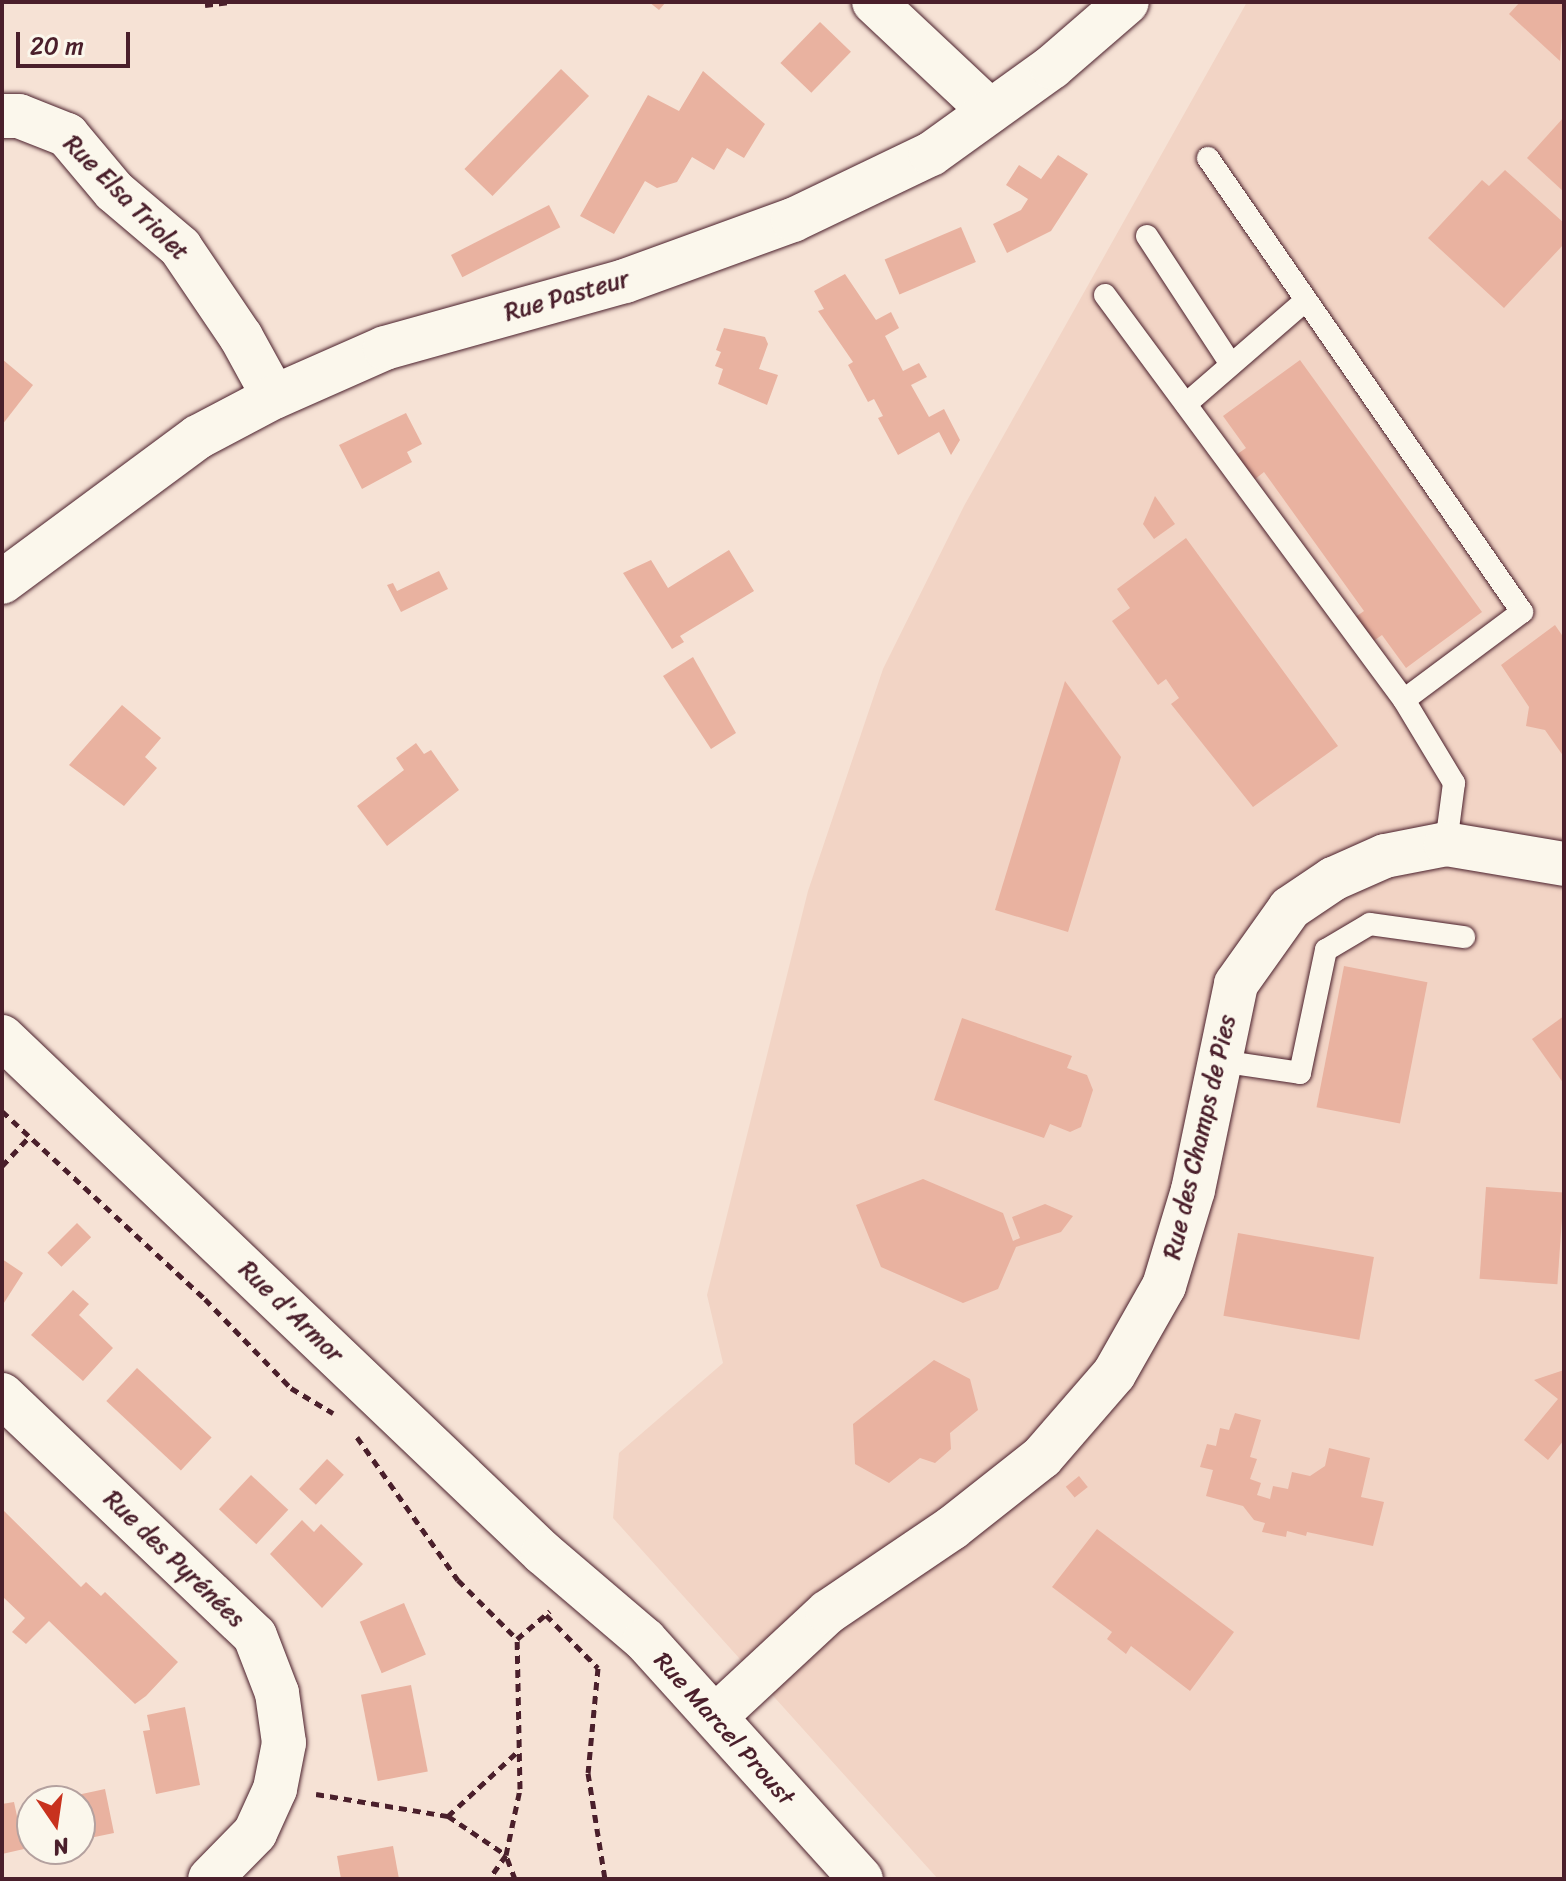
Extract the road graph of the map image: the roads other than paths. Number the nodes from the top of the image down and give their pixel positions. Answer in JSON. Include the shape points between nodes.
{"nodes":[{"id":1,"x":874,"y":2,"type":"edge"},
{"id":2,"x":1127,"y":2,"type":"edge"},
{"id":3,"x":990,"y":111,"type":"junction"},
{"id":4,"x":2,"y":116,"type":"edge"},
{"id":5,"x":1208,"y":158,"type":"dead end"},
{"id":6,"x":1147,"y":236,"type":"dead end"},
{"id":7,"x":1105,"y":295,"type":"dead end"},
{"id":8,"x":1305,"y":301,"type":"junction"},
{"id":9,"x":1230,"y":363,"type":"junction"},
{"id":10,"x":274,"y":397,"type":"junction"},
{"id":11,"x":1186,"y":404,"type":"junction"},
{"id":12,"x":2,"y":582,"type":"edge"},
{"id":13,"x":1404,"y":700,"type":"junction"},
{"id":14,"x":1446,"y":844,"type":"junction"},
{"id":15,"x":1564,"y":864,"type":"edge"},
{"id":16,"x":1464,"y":937,"type":"dead end"},
{"id":17,"x":2,"y":1037,"type":"edge"},
{"id":18,"x":1220,"y":1061,"type":"junction"},
{"id":19,"x":2,"y":1395,"type":"edge"},
{"id":20,"x":582,"y":1585,"type":"joint"},
{"id":21,"x":717,"y":1715,"type":"junction"},
{"id":22,"x":210,"y":1879,"type":"edge"},
{"id":23,"x":861,"y":1879,"type":"edge"}],
"edges":[{"from":1,"to":3,"type":"street"},
{"from":2,"to":3,"type":"street","name":"Rue Pasteur","via":[[1052,67]]},
{"from":3,"to":10,"type":"street","name":"Rue Pasteur","via":[[931,154],[793,220],[625,281],[385,348]]},
{"from":4,"to":10,"type":"street","name":"Rue Elsa Triolet","via":[[19,116],[67,135],[114,191],[180,247]]},
{"from":5,"to":8,"type":"lane"},
{"from":6,"to":9,"type":"lane"},
{"from":7,"to":11,"type":"lane"},
{"from":8,"to":9,"type":"lane"},
{"from":8,"to":13,"type":"lane","via":[[1522,612]]},
{"from":9,"to":11,"type":"lane"},
{"from":10,"to":12,"type":"street","name":"Rue Pasteur","via":[[198,437]]},
{"from":11,"to":13,"type":"lane"},
{"from":13,"to":14,"type":"lane","via":[[1454,783]]},
{"from":14,"to":15,"type":"street","name":"Rue des Champs de Pies"},
{"from":14,"to":18,"type":"street","name":"Rue des Champs de Pies","via":[[1385,856],[1333,879],[1290,908],[1236,984]]},
{"from":16,"to":18,"type":"lane","via":[[1370,924],[1326,950],[1300,1073]]},
{"from":17,"to":20,"type":"street","name":"Rue d'Armor"},
{"from":18,"to":21,"type":"street","name":"Rue des Champs de Pies","via":[[1193,1190],[1164,1286],[1114,1374],[1042,1457],[952,1528],[828,1612]]},
{"from":19,"to":22,"type":"street","name":"Rue des Pyrénées","via":[[255,1636],[277,1693],[284,1743],[275,1789],[255,1833]]},
{"from":20,"to":21,"type":"street","name":"Rue Marcel Proust"},
{"from":21,"to":23,"type":"street","name":"Rue Marcel Proust"}]}
